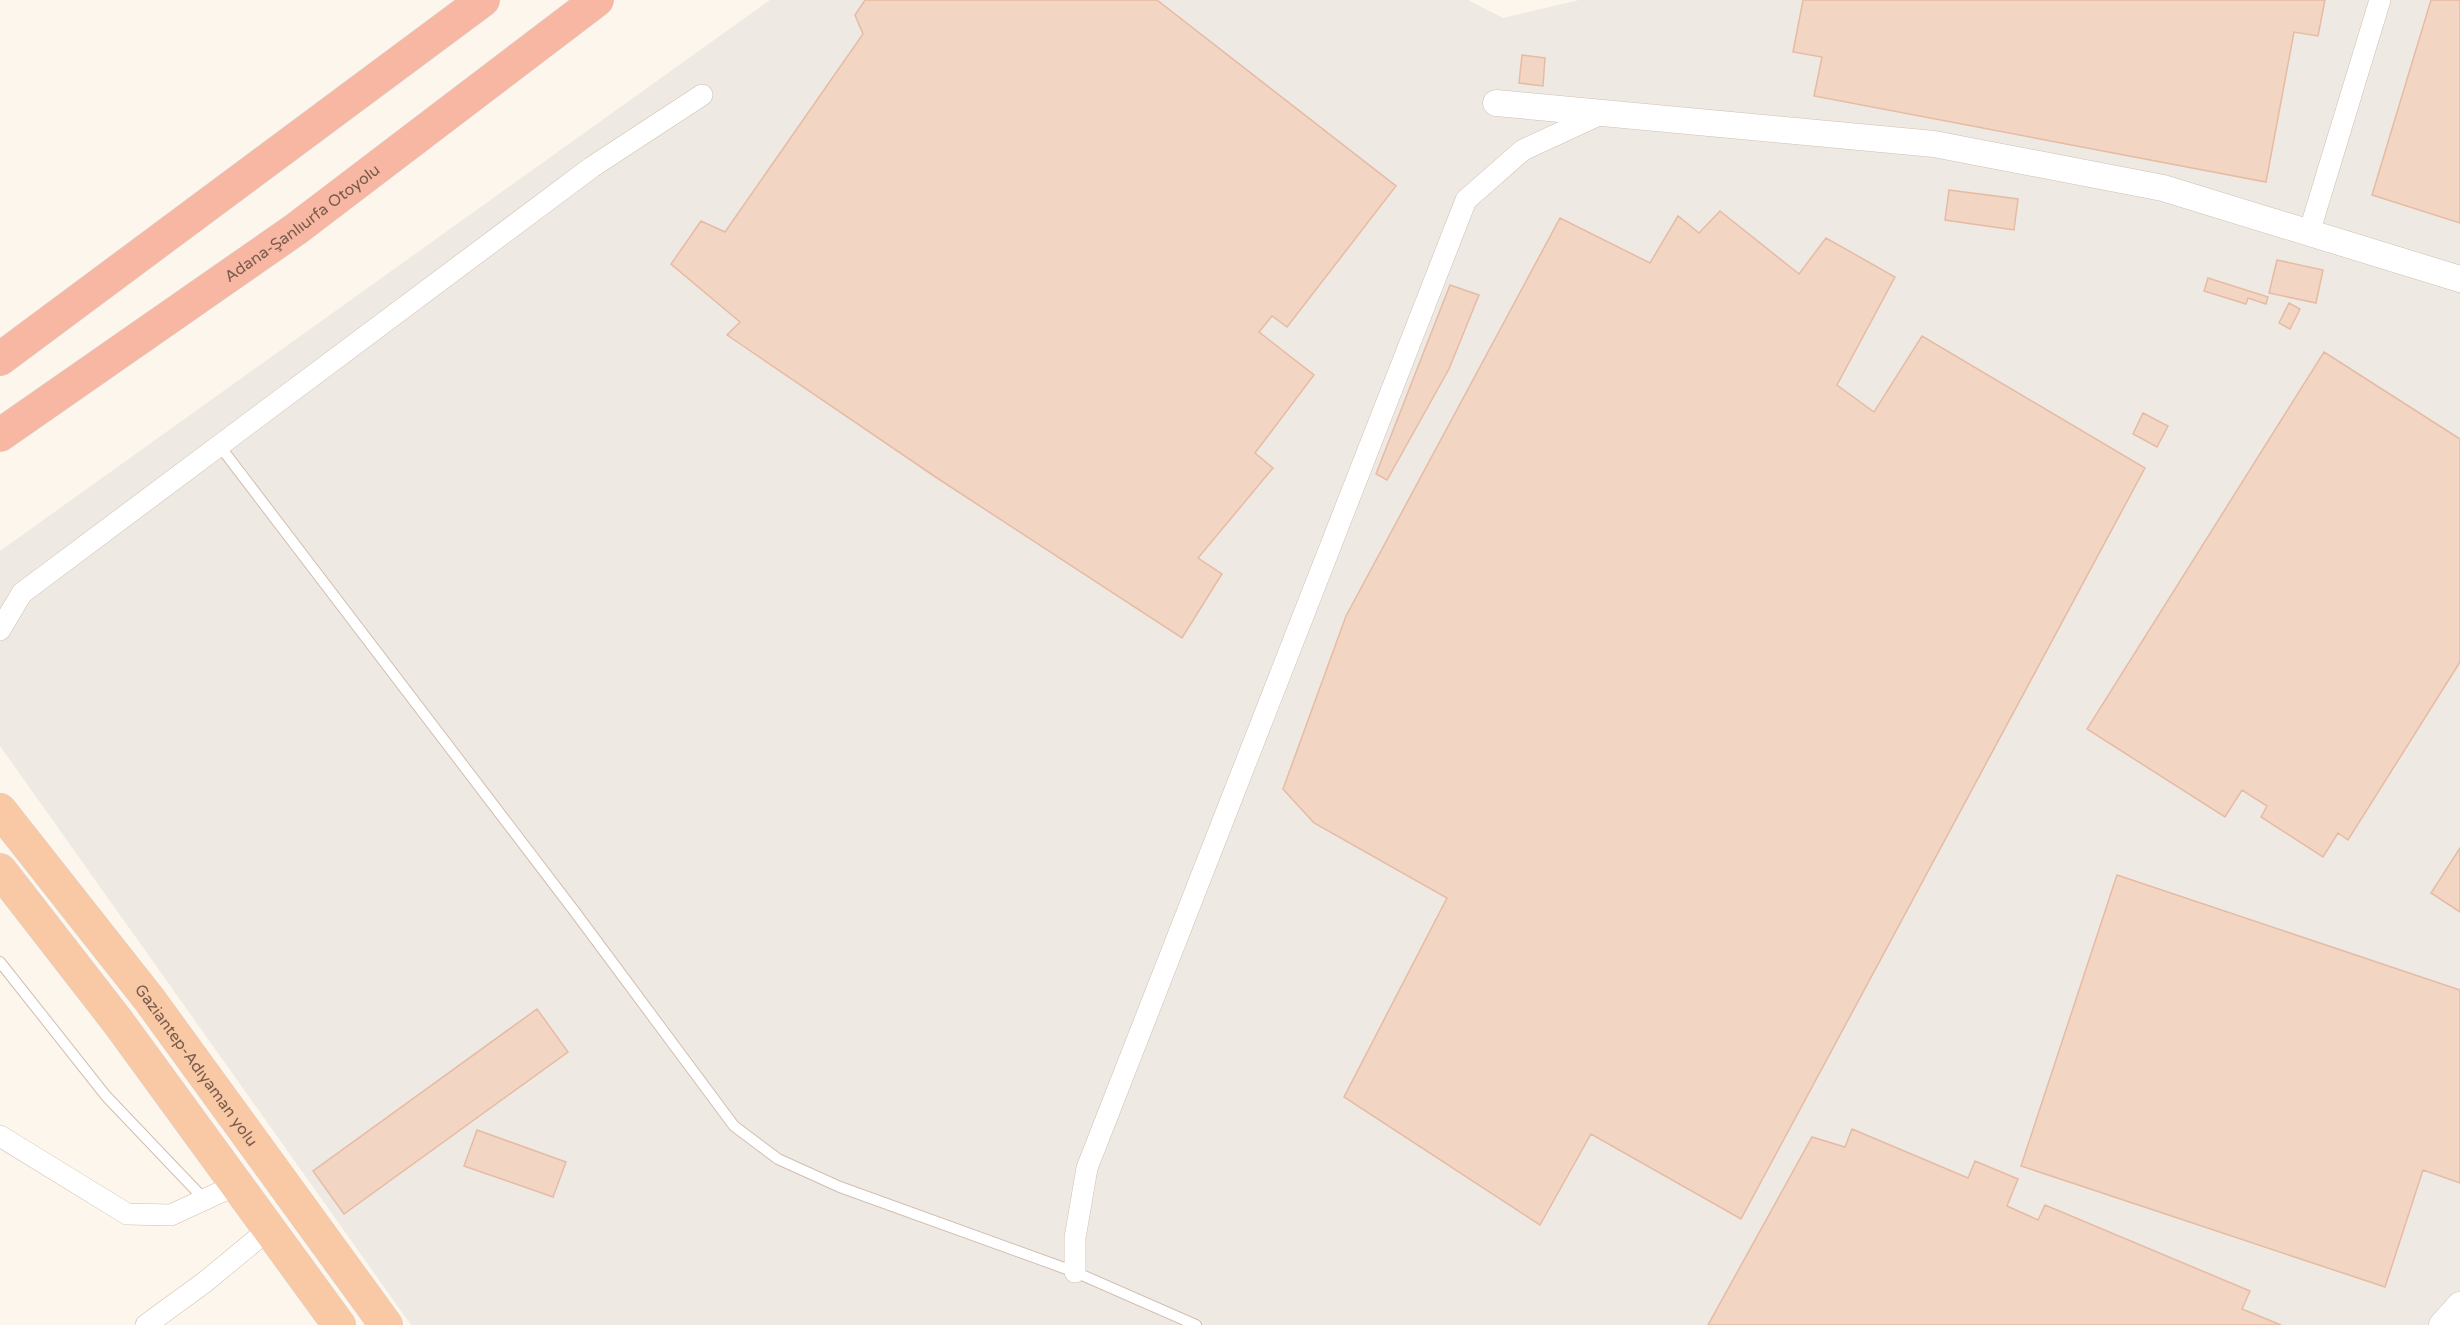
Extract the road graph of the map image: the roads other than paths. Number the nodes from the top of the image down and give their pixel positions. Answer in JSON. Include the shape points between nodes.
{"nodes":[{"id":1,"x":461,"y":0,"type":"edge"},
{"id":2,"x":483,"y":0,"type":"edge"},
{"id":3,"x":597,"y":0,"type":"edge"},
{"id":4,"x":2380,"y":0,"type":"edge"},
{"id":5,"x":362,"y":88,"type":"junction"},
{"id":6,"x":702,"y":95,"type":"dead end"},
{"id":7,"x":1496,"y":103,"type":"dead end"},
{"id":8,"x":1601,"y":114,"type":"junction"},
{"id":9,"x":2309,"y":233,"type":"junction"},
{"id":10,"x":2460,"y":279,"type":"edge"},
{"id":11,"x":0,"y":359,"type":"edge"},
{"id":12,"x":0,"y":435,"type":"edge"},
{"id":13,"x":219,"y":445,"type":"junction"},
{"id":14,"x":0,"y":630,"type":"edge"},
{"id":15,"x":0,"y":810,"type":"edge"},
{"id":16,"x":0,"y":870,"type":"edge"},
{"id":17,"x":0,"y":962,"type":"edge"},
{"id":18,"x":0,"y":1136,"type":"edge"},
{"id":19,"x":236,"y":1185,"type":"junction"},
{"id":20,"x":205,"y":1200,"type":"junction"},
{"id":21,"x":269,"y":1229,"type":"junction"},
{"id":22,"x":1075,"y":1272,"type":"junction"},
{"id":23,"x":2460,"y":1305,"type":"edge"},
{"id":24,"x":146,"y":1325,"type":"edge"},
{"id":25,"x":339,"y":1325,"type":"edge"},
{"id":26,"x":386,"y":1325,"type":"edge"},
{"id":27,"x":1196,"y":1325,"type":"edge"},
{"id":28,"x":2442,"y":1325,"type":"edge"}],
"edges":[{"from":1,"to":5,"type":"highway"},
{"from":2,"to":5,"type":"highway"},
{"from":3,"to":12,"type":"highway","name":"Adana-Şanlıurfa Otoyolu","via":[[296,229]]},
{"from":4,"to":9,"type":"street"},
{"from":5,"to":11,"type":"highway"},
{"from":6,"to":13,"type":"street","via":[[592,167]]},
{"from":7,"to":8,"type":"street"},
{"from":8,"to":9,"type":"street","via":[[1934,144],[2163,188]]},
{"from":8,"to":22,"type":"street","via":[[1523,150],[1466,200],[1087,1168],[1075,1238]]},
{"from":9,"to":10,"type":"street"},
{"from":13,"to":14,"type":"street","via":[[22,593]]},
{"from":13,"to":22,"type":"lane","via":[[734,1126],[778,1159],[840,1187]]},
{"from":15,"to":26,"type":"highway","name":"Gaziantep-Adıyaman yolu","via":[[149,999]]},
{"from":16,"to":19,"type":"highway","via":[[118,1022]]},
{"from":17,"to":20,"type":"lane","via":[[106,1096]]},
{"from":18,"to":20,"type":"street","via":[[127,1214],[171,1215]]},
{"from":19,"to":20,"type":"street"},
{"from":19,"to":21,"type":"highway"},
{"from":21,"to":24,"type":"street","via":[[206,1282]]},
{"from":21,"to":25,"type":"highway"},
{"from":22,"to":27,"type":"lane"},
{"from":23,"to":28,"type":"street"}]}
